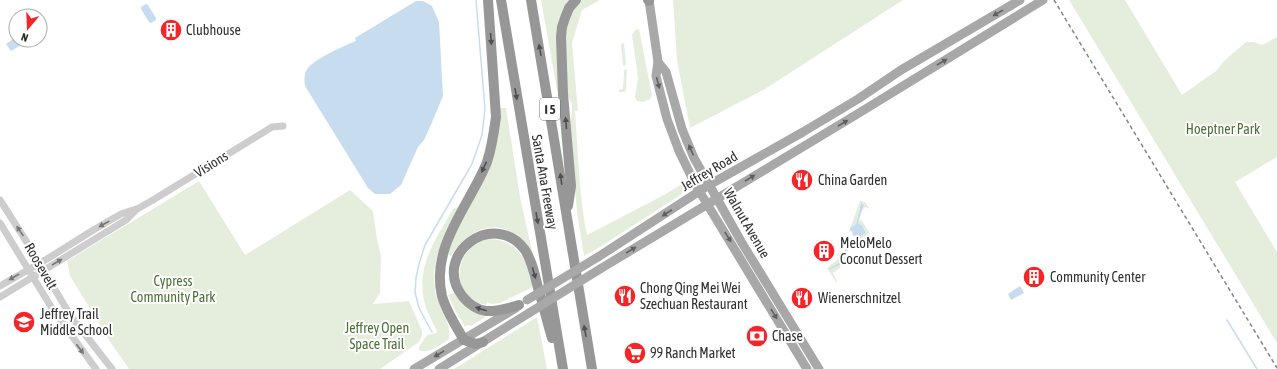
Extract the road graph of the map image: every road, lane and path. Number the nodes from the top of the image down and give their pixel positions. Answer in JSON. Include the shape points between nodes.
{"nodes":[{"id":1,"x":488,"y":0,"type":"edge"},
{"id":2,"x":501,"y":0,"type":"edge"},
{"id":3,"x":531,"y":0,"type":"edge"},
{"id":4,"x":576,"y":0,"type":"edge"},
{"id":5,"x":649,"y":0,"type":"edge"},
{"id":6,"x":1020,"y":0,"type":"edge"},
{"id":7,"x":1043,"y":0,"type":"edge"},
{"id":8,"x":658,"y":62,"type":"junction"},
{"id":9,"x":858,"y":99,"type":"junction"},
{"id":10,"x":283,"y":126,"type":"dead end"},
{"id":11,"x":810,"y":143,"type":"junction"},
{"id":12,"x":709,"y":185,"type":"junction"},
{"id":13,"x":700,"y":191,"type":"junction"},
{"id":14,"x":717,"y":198,"type":"junction"},
{"id":15,"x":0,"y":200,"type":"edge"},
{"id":16,"x":707,"y":204,"type":"junction"},
{"id":17,"x":139,"y":208,"type":"junction"},
{"id":18,"x":566,"y":217,"type":"junction"},
{"id":19,"x":0,"y":223,"type":"edge"},
{"id":20,"x":39,"y":263,"type":"junction"},
{"id":21,"x":28,"y":269,"type":"junction"},
{"id":22,"x":43,"y":270,"type":"junction"},
{"id":23,"x":32,"y":277,"type":"junction"},
{"id":24,"x":0,"y":286,"type":"edge"},
{"id":25,"x":0,"y":297,"type":"edge"},
{"id":26,"x":523,"y":303,"type":"junction"},
{"id":27,"x":464,"y":340,"type":"junction"},
{"id":28,"x":483,"y":342,"type":"junction"},
{"id":29,"x":96,"y":369,"type":"edge"},
{"id":30,"x":112,"y":369,"type":"edge"},
{"id":31,"x":414,"y":369,"type":"edge"},
{"id":32,"x":439,"y":369,"type":"edge"},
{"id":33,"x":561,"y":369,"type":"edge"},
{"id":34,"x":592,"y":369,"type":"edge"},
{"id":35,"x":807,"y":369,"type":"edge"},
{"id":36,"x":819,"y":369,"type":"edge"}],
"edges":[{"from":1,"to":27,"type":"highway","one_way":true,"via":[[496,117],[494,136],[486,163],[450,236],[441,266],[442,295]]},
{"from":2,"to":33,"type":"highway","name":"Santa Ana Freeway","number":"I 5","one_way":true},
{"from":18,"to":3,"type":"highway","name":"Santa Ana Freeway","number":"I 5","one_way":true},
{"from":18,"to":4,"type":"highway","one_way":true,"via":[[571,186],[561,37],[569,8]]},
{"from":5,"to":8,"type":"main road","name":"Walnut Avenue"},
{"from":6,"to":9,"type":"main road","name":"Jeffrey Road","one_way":true,"via":[[901,70]]},
{"from":11,"to":7,"type":"main road","name":"Jeffrey Road","one_way":true},
{"from":12,"to":8,"type":"main road","name":"Walnut Avenue","one_way":true,"via":[[682,129],[666,72]]},
{"from":8,"to":13,"type":"main road","name":"Walnut Avenue","one_way":true,"via":[[656,76],[671,130],[681,156]]},
{"from":9,"to":11,"type":"main road","via":[[810,135],[807,140]]},
{"from":9,"to":12,"type":"main road","name":"Jeffrey Road"},
{"from":10,"to":17,"type":"street","name":"Visions","via":[[272,127]]},
{"from":14,"to":11,"type":"main road","name":"Jeffrey Road","one_way":true},
{"from":12,"to":13,"type":"main road","name":"Jeffrey Road"},
{"from":12,"to":14,"type":"main road","name":"Walnut Avenue"},
{"from":13,"to":16,"type":"main road","name":"Walnut Avenue"},
{"from":13,"to":26,"type":"main road","name":"Jeffrey Road","one_way":true,"bridge":true},
{"from":14,"to":16,"type":"main road","name":"Jeffrey Road"},
{"from":14,"to":36,"type":"main road","name":"Walnut Avenue"},
{"from":20,"to":15,"type":"street","name":"Roosevelt","one_way":true},
{"from":28,"to":16,"type":"main road","name":"Jeffrey Road","one_way":true,"bridge":true},
{"from":16,"to":35,"type":"main road","name":"Walnut Avenue","one_way":true},
{"from":17,"to":20,"type":"street","name":"Visions","one_way":true,"via":[[115,218]]},
{"from":22,"to":17,"type":"street","name":"Visions","one_way":true,"via":[[126,220]]},
{"from":34,"to":18,"type":"highway","name":"Santa Ana Freeway","number":"I 5","one_way":true},
{"from":19,"to":21,"type":"street","name":"Roosevelt"},
{"from":20,"to":21,"type":"street","name":"Visions"},
{"from":20,"to":22,"type":"street","name":"Roosevelt"},
{"from":21,"to":23,"type":"street","name":"Roosevelt"},
{"from":21,"to":24,"type":"street","name":"Visions","one_way":true},
{"from":22,"to":23,"type":"street","name":"Visions"},
{"from":22,"to":30,"type":"street","name":"Roosevelt","via":[[70,315]]},
{"from":23,"to":25,"type":"street","name":"Visions"},
{"from":23,"to":29,"type":"street","name":"Roosevelt","one_way":true},
{"from":26,"to":27,"type":"main road","name":"Jeffrey Road"},
{"from":26,"to":33,"type":"highway","one_way":true,"via":[[486,311],[465,300],[457,288],[454,271],[458,254],[469,242],[488,234],[502,235],[517,242],[526,252]]},
{"from":27,"to":28,"type":"highway","via":[[476,344]]},
{"from":27,"to":31,"type":"main road","name":"Jeffrey Road","one_way":true},
{"from":28,"to":32,"type":"main road","name":"Jeffrey Road"}]}
